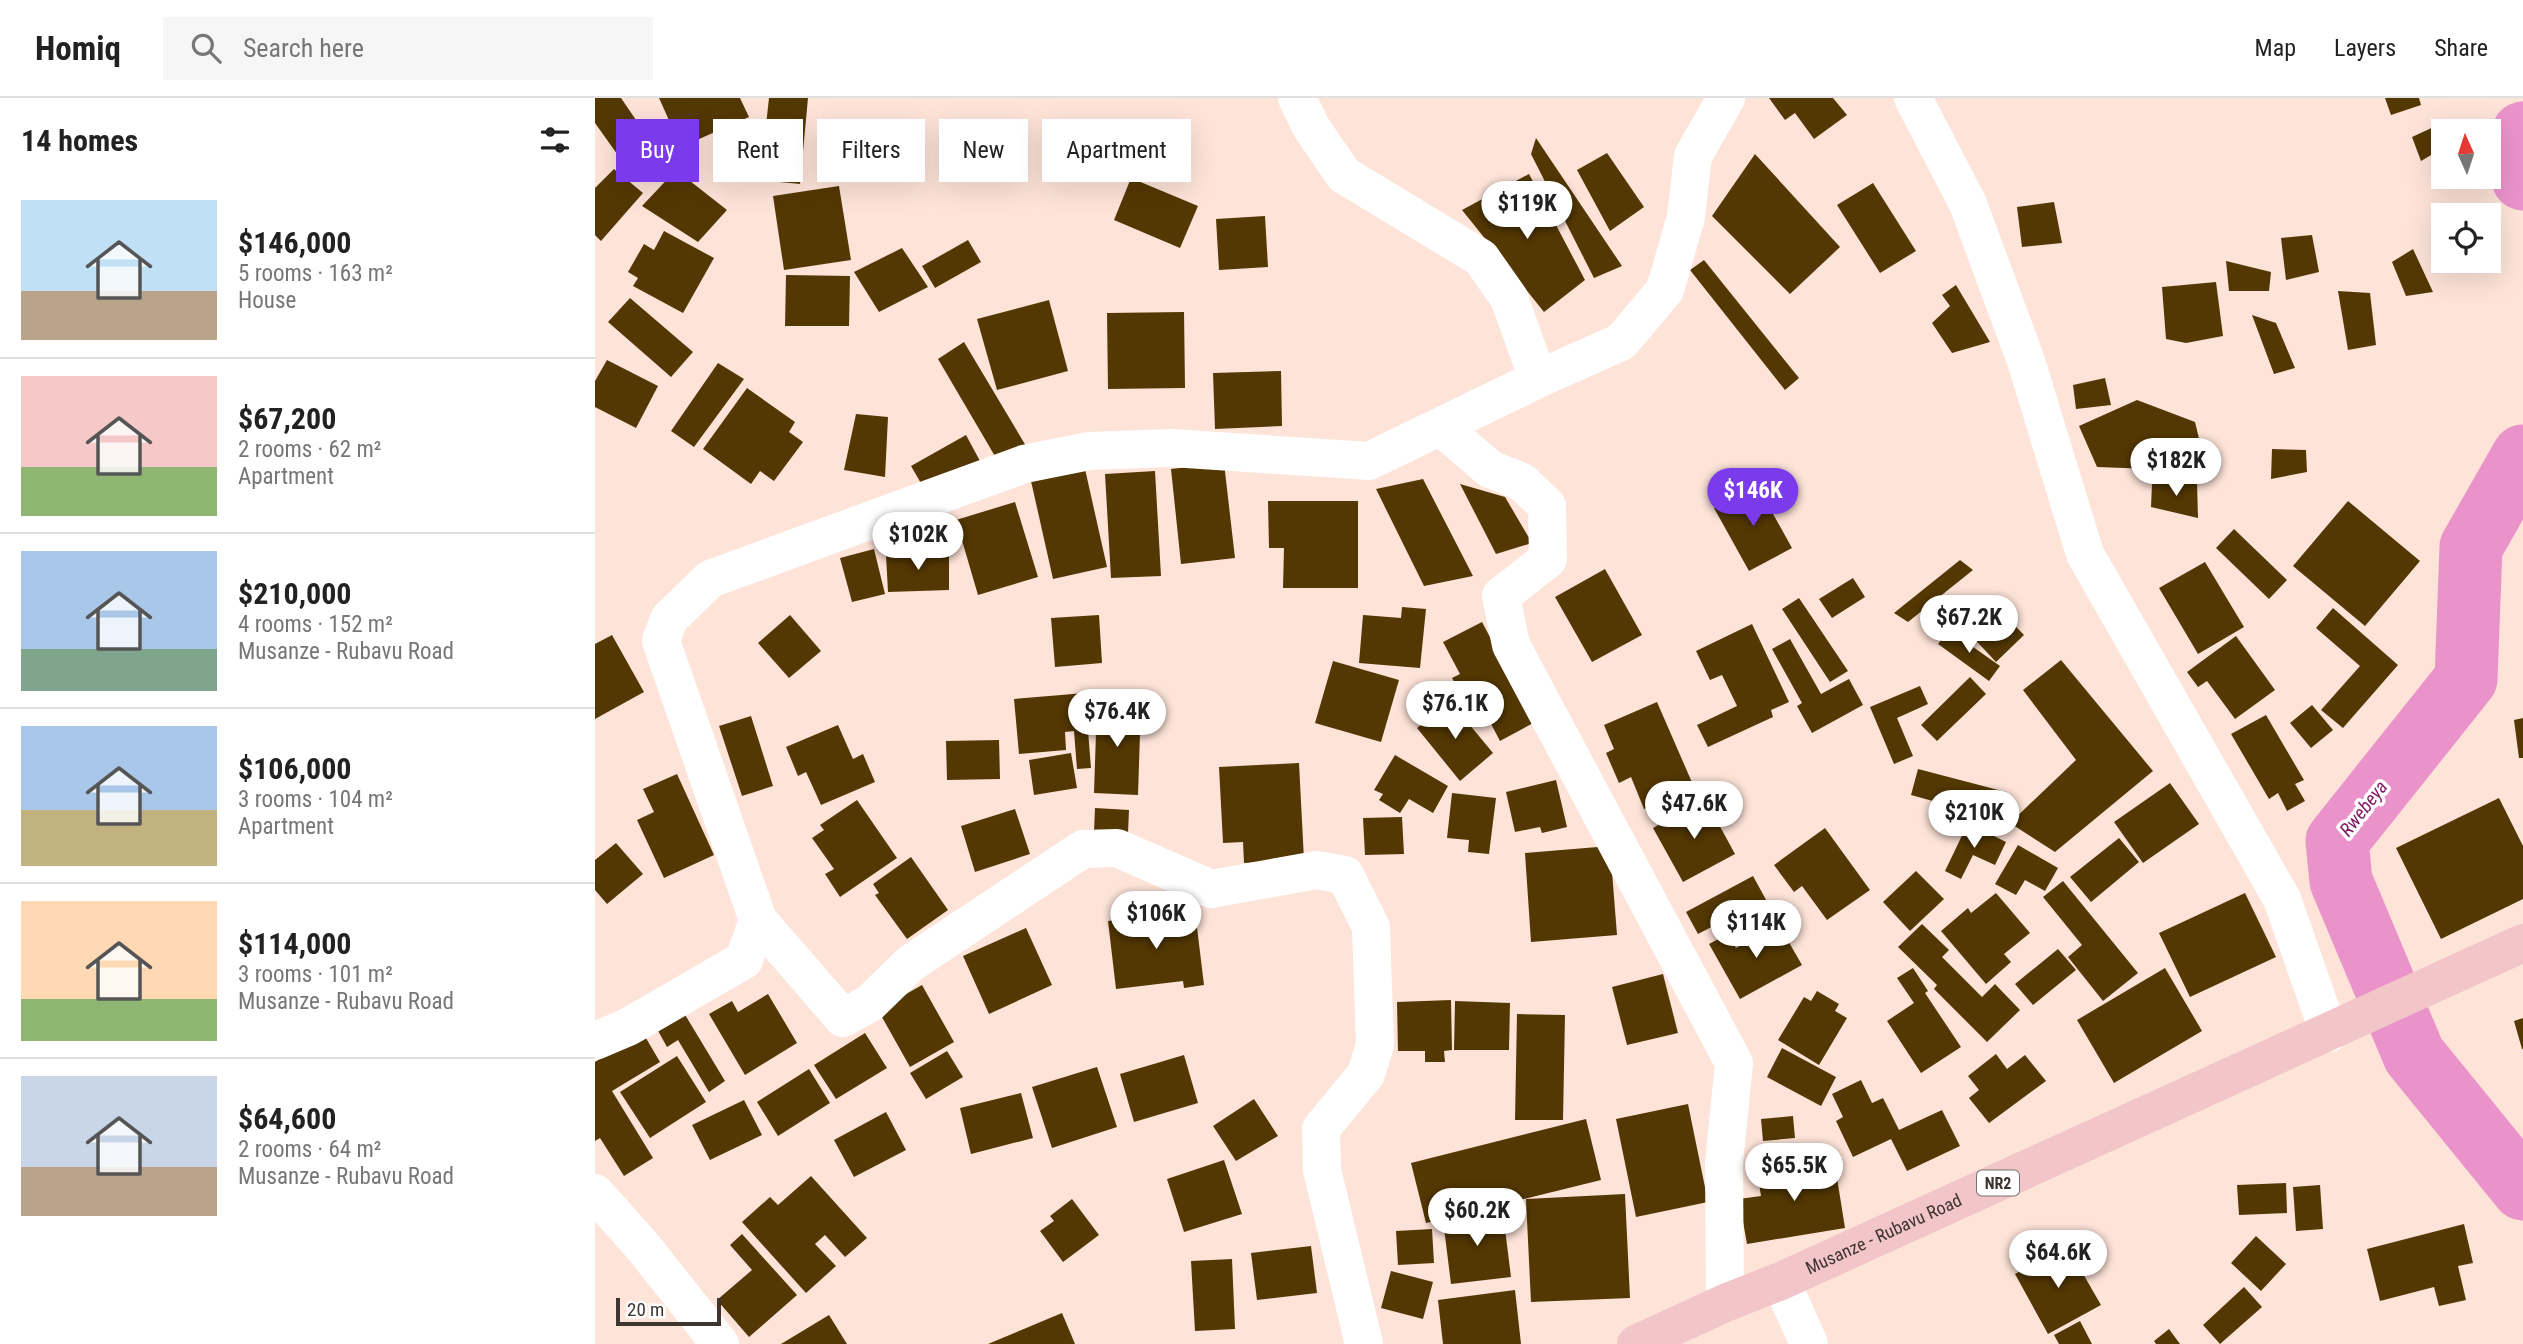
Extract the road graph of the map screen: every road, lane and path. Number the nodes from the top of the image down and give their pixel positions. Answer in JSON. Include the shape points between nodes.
{"nodes":[{"id":1,"x":1297,"y":98,"type":"edge"},
{"id":2,"x":1726,"y":98,"type":"edge"},
{"id":3,"x":1913,"y":98,"type":"edge"},
{"id":4,"x":1538,"y":379,"type":"junction"},
{"id":5,"x":1441,"y":427,"type":"junction"},
{"id":6,"x":758,"y":919,"type":"junction"},
{"id":7,"x":2507,"y":950,"type":"edge"},
{"id":8,"x":2344,"y":1025,"type":"junction"},
{"id":9,"x":595,"y":1041,"type":"edge"},
{"id":10,"x":595,"y":1193,"type":"edge"},
{"id":11,"x":1781,"y":1281,"type":"junction"},
{"id":12,"x":1725,"y":1303,"type":"junction"},
{"id":13,"x":720,"y":1344,"type":"edge"},
{"id":14,"x":1364,"y":1344,"type":"edge"},
{"id":15,"x":1636,"y":1344,"type":"edge"},
{"id":16,"x":1809,"y":1344,"type":"edge"}],
"edges":[{"from":1,"to":4,"type":"street","via":[[1344,175],[1481,258],[1509,298]]},
{"from":2,"to":4,"type":"street","via":[[1693,156],[1686,217],[1665,290],[1621,342]]},
{"from":3,"to":8,"type":"street","via":[[1968,204],[2027,361],[2085,554],[2282,899]]},
{"from":4,"to":5,"type":"street"},
{"from":5,"to":6,"type":"street","via":[[1369,461],[1172,448],[1089,451],[1024,464],[711,579],[669,619],[661,641]]},
{"from":5,"to":12,"type":"street","via":[[1490,469],[1522,482],[1547,506],[1548,559],[1501,596],[1511,645],[1734,1063],[1724,1163]]},
{"from":6,"to":9,"type":"street","via":[[744,960]]},
{"from":6,"to":14,"type":"street","via":[[843,1018],[870,1003],[911,963],[1083,849],[1117,848],[1211,889],[1317,870],[1345,875],[1371,928],[1375,1045],[1366,1074],[1321,1129],[1322,1170]]},
{"from":7,"to":8,"type":"highway","number":"NR2"},
{"from":8,"to":11,"type":"highway","name":"Musanze - Rubavu Road","number":"NR2"},
{"from":10,"to":13,"type":"street"},
{"from":11,"to":12,"type":"highway","name":"Musanze - Rubavu Road","number":"NR2"},
{"from":11,"to":16,"type":"street"},
{"from":12,"to":15,"type":"highway","name":"Musanze - Rubavu Road","number":"NR2"}]}
